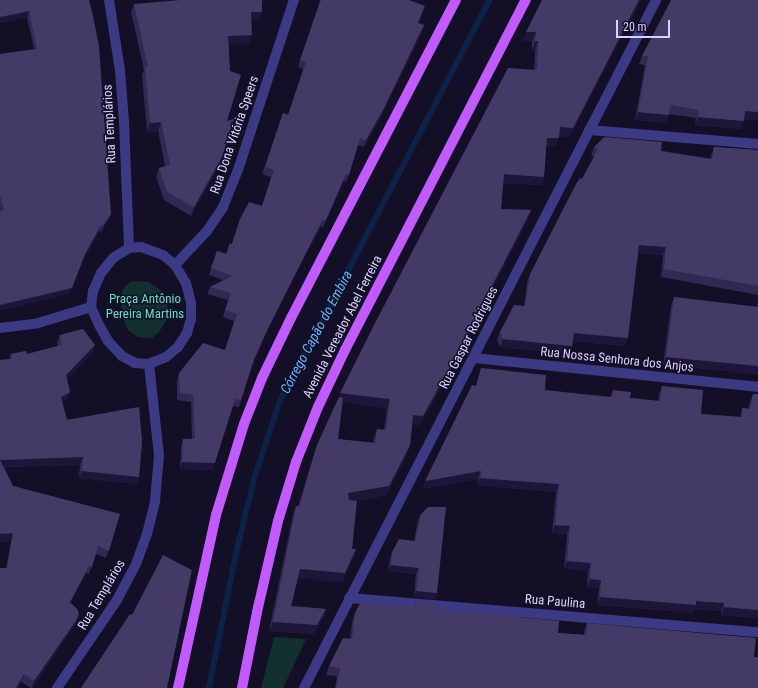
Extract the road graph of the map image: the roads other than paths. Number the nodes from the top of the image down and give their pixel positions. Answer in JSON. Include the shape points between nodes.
{"nodes":[{"id":1,"x":109,"y":0,"type":"edge"},
{"id":2,"x":294,"y":0,"type":"edge"},
{"id":3,"x":456,"y":0,"type":"edge"},
{"id":4,"x":526,"y":0,"type":"edge"},
{"id":5,"x":656,"y":0,"type":"edge"},
{"id":6,"x":589,"y":130,"type":"junction"},
{"id":7,"x":758,"y":144,"type":"edge"},
{"id":8,"x":129,"y":248,"type":"junction"},
{"id":9,"x":175,"y":265,"type":"junction"},
{"id":10,"x":91,"y":307,"type":"junction"},
{"id":11,"x":0,"y":328,"type":"edge"},
{"id":12,"x":474,"y":358,"type":"junction"},
{"id":13,"x":149,"y":364,"type":"junction"},
{"id":14,"x":758,"y":387,"type":"edge"},
{"id":15,"x":349,"y":598,"type":"junction"},
{"id":16,"x":758,"y":632,"type":"edge"},
{"id":17,"x":57,"y":688,"type":"edge"},
{"id":18,"x":178,"y":688,"type":"edge"},
{"id":19,"x":242,"y":688,"type":"edge"},
{"id":20,"x":304,"y":688,"type":"edge"}],
"edges":[{"from":1,"to":8,"type":"street","name":"Rua Templários","via":[[120,70]]},
{"from":2,"to":9,"type":"street","name":"Rua Dona Vitória Speers","via":[[238,170],[223,207],[207,231]]},
{"from":3,"to":18,"type":"main road","via":[[262,378],[244,424],[216,515]]},
{"from":4,"to":19,"type":"main road","name":"Avenida Vereador Abel Ferreira","via":[[318,407],[296,462],[278,521]]},
{"from":5,"to":6,"type":"street","name":"Rua Gaspar Rodrigues"},
{"from":6,"to":7,"type":"street"},
{"from":6,"to":12,"type":"street","name":"Rua Gaspar Rodrigues"},
{"from":8,"to":9,"type":"street","via":[[151,249]]},
{"from":8,"to":10,"type":"street","via":[[113,258],[101,273],[93,290]]},
{"from":9,"to":13,"type":"street","via":[[186,283],[192,303],[191,319],[187,333],[178,347],[166,357]]},
{"from":10,"to":11,"type":"street","via":[[38,323]]},
{"from":10,"to":13,"type":"street","via":[[108,341],[122,356],[135,362]]},
{"from":12,"to":14,"type":"street","name":"Rua Nossa Senhora dos Anjos"},
{"from":12,"to":15,"type":"street","name":"Rua Gaspar Rodrigues"},
{"from":13,"to":17,"type":"street","name":"Rua Templários","via":[[158,456],[155,501],[147,534],[136,564],[117,600]]},
{"from":15,"to":16,"type":"street","name":"Rua Paulina"},
{"from":15,"to":20,"type":"street","name":"Rua Gaspar Rodrigues"}]}
